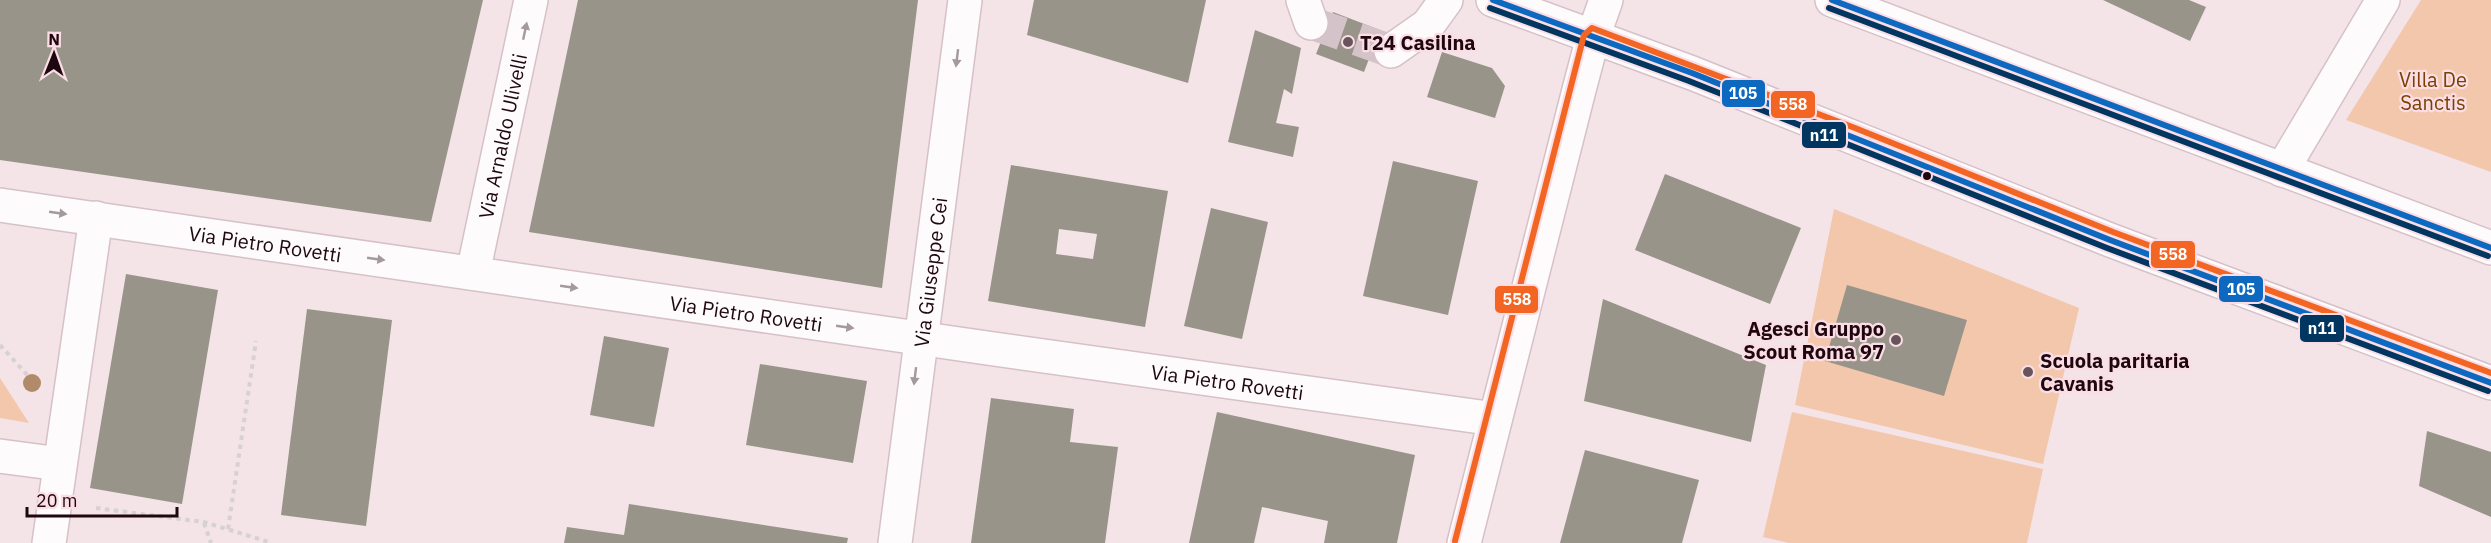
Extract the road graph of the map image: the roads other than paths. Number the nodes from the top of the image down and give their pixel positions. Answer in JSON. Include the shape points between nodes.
{"nodes":[{"id":1,"x":531,"y":0,"type":"edge"},
{"id":2,"x":964,"y":0,"type":"edge"},
{"id":3,"x":1446,"y":0,"type":"edge"},
{"id":4,"x":1493,"y":0,"type":"edge"},
{"id":5,"x":1606,"y":0,"type":"edge"},
{"id":6,"x":1832,"y":0,"type":"edge"},
{"id":7,"x":2383,"y":0,"type":"edge"},
{"id":8,"x":1593,"y":37,"type":"junction"},
{"id":9,"x":1391,"y":51,"type":"dead end"},
{"id":10,"x":2282,"y":170,"type":"junction"},
{"id":11,"x":0,"y":205,"type":"edge"},
{"id":12,"x":96,"y":218,"type":"junction"},
{"id":13,"x":2491,"y":248,"type":"edge"},
{"id":14,"x":473,"y":273,"type":"junction"},
{"id":15,"x":920,"y":338,"type":"junction"},
{"id":16,"x":2491,"y":383,"type":"edge"},
{"id":17,"x":1495,"y":419,"type":"junction"},
{"id":18,"x":0,"y":456,"type":"edge"},
{"id":19,"x":60,"y":464,"type":"junction"},
{"id":20,"x":50,"y":543,"type":"edge"},
{"id":21,"x":895,"y":543,"type":"edge"},
{"id":22,"x":1464,"y":543,"type":"edge"}],
"edges":[{"from":14,"to":1,"type":"street","name":"Via Arnaldo Ulivelli","one_way":true},
{"from":2,"to":15,"type":"street","name":"Via Giuseppe Cei","one_way":true},
{"from":3,"to":9,"type":"street","via":[[1428,25]]},
{"from":4,"to":8,"type":"street"},
{"from":5,"to":8,"type":"street"},
{"from":6,"to":10,"type":"street"},
{"from":7,"to":10,"type":"street"},
{"from":8,"to":16,"type":"street","via":[[2110,240]]},
{"from":8,"to":17,"type":"street"},
{"from":10,"to":13,"type":"street"},
{"from":11,"to":12,"type":"street","name":"Via Pietro Rovetti","one_way":true},
{"from":12,"to":14,"type":"street","name":"Via Pietro Rovetti","one_way":true},
{"from":12,"to":19,"type":"street"},
{"from":14,"to":15,"type":"street","name":"Via Pietro Rovetti","one_way":true},
{"from":15,"to":17,"type":"street","name":"Via Pietro Rovetti"},
{"from":15,"to":21,"type":"street","name":"Via Giuseppe Cei","one_way":true},
{"from":17,"to":22,"type":"street"},
{"from":18,"to":19,"type":"street"},
{"from":19,"to":20,"type":"street"}]}
